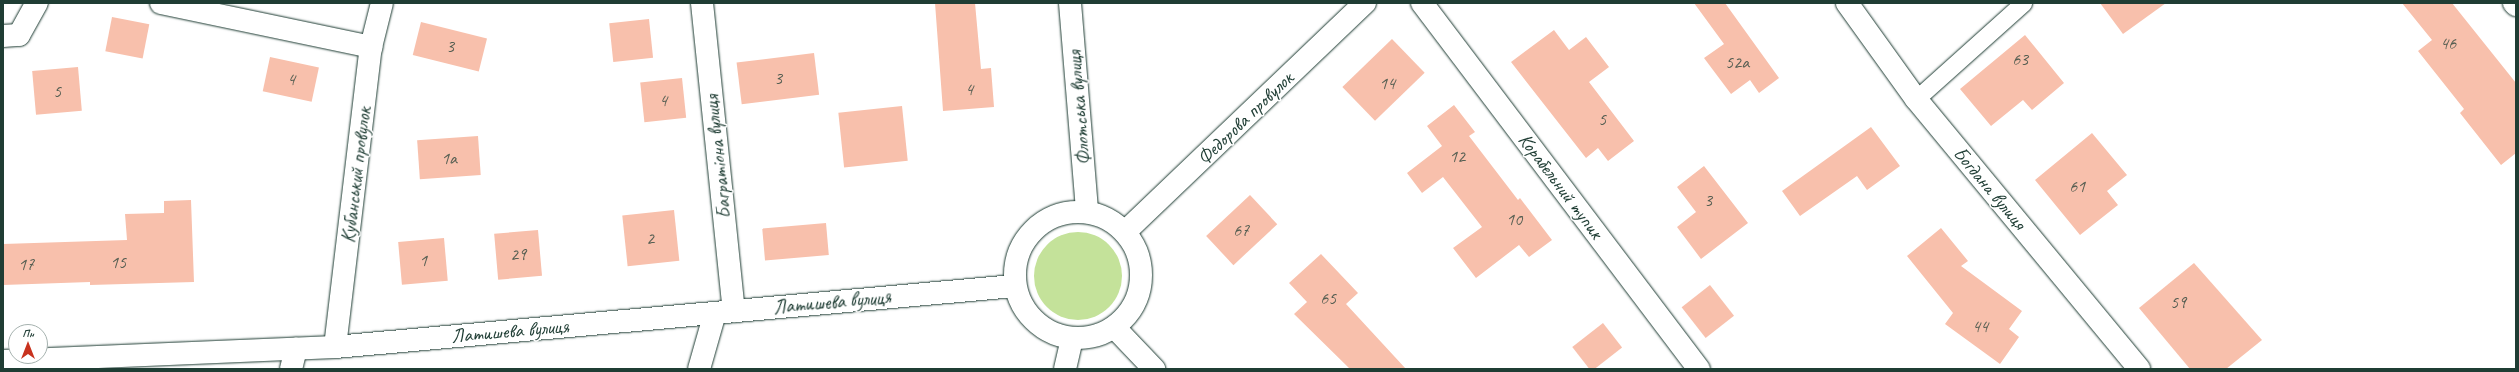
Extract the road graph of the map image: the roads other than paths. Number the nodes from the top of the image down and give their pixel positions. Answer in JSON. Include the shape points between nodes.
{"nodes":[{"id":1,"x":37,"y":3,"type":"edge"},
{"id":2,"x":161,"y":3,"type":"edge"},
{"id":3,"x":382,"y":3,"type":"edge"},
{"id":4,"x":702,"y":3,"type":"edge"},
{"id":5,"x":1070,"y":3,"type":"edge"},
{"id":6,"x":1365,"y":3,"type":"edge"},
{"id":7,"x":1422,"y":3,"type":"edge"},
{"id":8,"x":1847,"y":3,"type":"edge"},
{"id":9,"x":2023,"y":3,"type":"edge"},
{"id":10,"x":2514,"y":3,"type":"edge"},
{"id":11,"x":2516,"y":5,"type":"edge"},
{"id":12,"x":3,"y":36,"type":"edge"},
{"id":13,"x":371,"y":47,"type":"junction"},
{"id":14,"x":1916,"y":98,"type":"junction"},
{"id":15,"x":1088,"y":212,"type":"junction"},
{"id":16,"x":1125,"y":232,"type":"junction"},
{"id":17,"x":1015,"y":286,"type":"junction"},
{"id":18,"x":724,"y":312,"type":"junction"},
{"id":19,"x":1115,"y":328,"type":"junction"},
{"id":20,"x":1072,"y":339,"type":"junction"},
{"id":21,"x":335,"y":347,"type":"junction"},
{"id":22,"x":294,"y":359,"type":"edge"},
{"id":23,"x":3,"y":361,"type":"edge"},
{"id":24,"x":699,"y":369,"type":"edge"},
{"id":25,"x":1065,"y":369,"type":"edge"},
{"id":26,"x":1154,"y":369,"type":"edge"},
{"id":27,"x":1699,"y":369,"type":"edge"},
{"id":28,"x":2139,"y":369,"type":"edge"}],
"edges":[{"from":1,"to":12,"type":"street","via":[[19,35]]},
{"from":2,"to":13,"type":"street"},
{"from":3,"to":13,"type":"street","name":"Кубанський провулок"},
{"from":4,"to":18,"type":"street","name":"Багратіона вулиця"},
{"from":5,"to":15,"type":"street","name":"Флотська вулиця"},
{"from":6,"to":16,"type":"street","name":"Федорова провулок"},
{"from":7,"to":27,"type":"street","name":"Корабельний тупик"},
{"from":8,"to":14,"type":"street","name":"Богдана вулиця"},
{"from":9,"to":14,"type":"lane"},
{"from":10,"to":11,"type":"street"},
{"from":13,"to":21,"type":"street","name":"Кубанський провулок"},
{"from":14,"to":28,"type":"street","name":"Богдана вулиця"},
{"from":15,"to":16,"type":"street","via":[[1108,219]]},
{"from":15,"to":17,"type":"street","via":[[1063,213],[1041,223],[1025,240],[1015,262]]},
{"from":16,"to":19,"type":"street","via":[[1139,255],[1142,282],[1133,308]]},
{"from":17,"to":18,"type":"street","name":"Латишева вулиця"},
{"from":17,"to":20,"type":"street","via":[[1026,312],[1046,330]]},
{"from":18,"to":21,"type":"street","name":"Латишева вулиця"},
{"from":18,"to":24,"type":"street"},
{"from":19,"to":20,"type":"street","via":[[1095,337]]},
{"from":19,"to":26,"type":"street"},
{"from":20,"to":25,"type":"street"},
{"from":21,"to":22,"type":"street","name":"Латишева вулиця"},
{"from":22,"to":23,"type":"street","name":"Латишева вулиця"}]}
